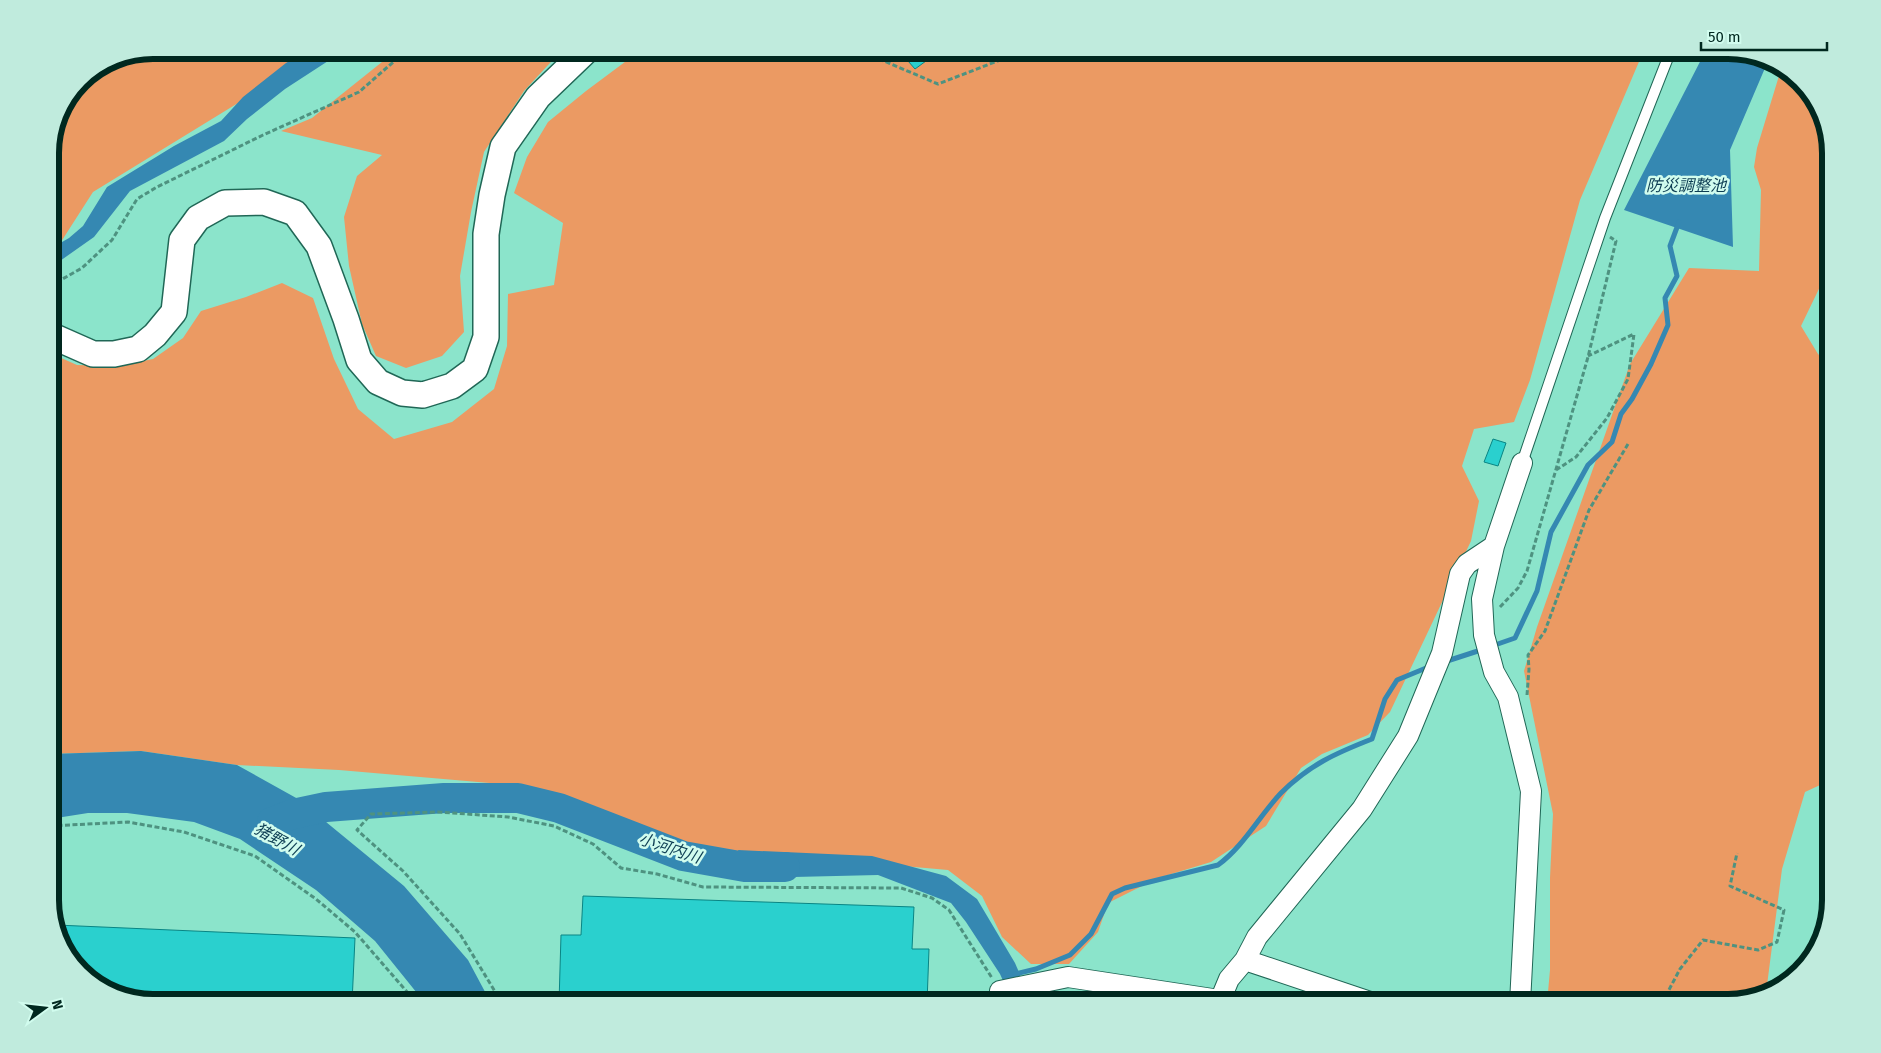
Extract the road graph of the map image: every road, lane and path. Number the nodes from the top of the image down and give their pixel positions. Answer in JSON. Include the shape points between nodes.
{"nodes":[{"id":1,"x":397,"y":59,"type":"edge"},
{"id":2,"x":578,"y":59,"type":"edge"},
{"id":3,"x":879,"y":59,"type":"edge"},
{"id":4,"x":1003,"y":59,"type":"edge"},
{"id":5,"x":1668,"y":59,"type":"edge"},
{"id":6,"x":1601,"y":232,"type":"junction"},
{"id":7,"x":59,"y":281,"type":"edge"},
{"id":8,"x":59,"y":339,"type":"edge"},
{"id":9,"x":1588,"y":357,"type":"junction"},
{"id":10,"x":1628,"y":444,"type":"dead end"},
{"id":11,"x":1522,"y":463,"type":"joint"},
{"id":12,"x":1556,"y":470,"type":"junction"},
{"id":13,"x":1494,"y":546,"type":"junction"},
{"id":14,"x":1484,"y":628,"type":"junction"},
{"id":15,"x":1516,"y":729,"type":"junction"},
{"id":16,"x":59,"y":826,"type":"edge"},
{"id":17,"x":1737,"y":853,"type":"dead end"},
{"id":18,"x":1245,"y":960,"type":"junction"},
{"id":19,"x":409,"y":994,"type":"edge"},
{"id":20,"x":497,"y":994,"type":"edge"},
{"id":21,"x":1000,"y":994,"type":"edge"},
{"id":22,"x":1010,"y":994,"type":"edge"},
{"id":23,"x":1175,"y":994,"type":"edge"},
{"id":24,"x":1222,"y":994,"type":"edge"},
{"id":25,"x":1346,"y":994,"type":"edge"},
{"id":26,"x":1520,"y":994,"type":"edge"},
{"id":27,"x":1667,"y":994,"type":"edge"}],
"edges":[{"from":1,"to":7,"type":"path","via":[[359,92],[262,135],[137,198],[112,240],[82,268]]},
{"from":2,"to":8,"type":"street","via":[[538,97],[502,147],[486,234],[486,337],[475,369],[452,386],[423,395],[402,393],[378,382],[359,360],[319,246],[295,213],[264,202],[226,203],[198,218],[182,240],[174,312],[138,349],[93,354]]},
{"from":3,"to":4,"type":"path","via":[[938,84]]},
{"from":5,"to":6,"type":"lane"},
{"from":6,"to":9,"type":"path","via":[[1616,241]]},
{"from":6,"to":11,"type":"lane"},
{"from":9,"to":12,"type":"path"},
{"from":9,"to":12,"type":"path","via":[[1634,334],[1628,379],[1607,418],[1576,457]]},
{"from":10,"to":15,"type":"path","via":[[1589,510],[1545,631],[1528,655],[1530,669],[1525,722]]},
{"from":11,"to":13,"type":"street"},
{"from":12,"to":14,"type":"path","via":[[1527,571],[1518,588]]},
{"from":13,"to":14,"type":"street","via":[[1482,599]]},
{"from":13,"to":18,"type":"street","via":[[1467,564],[1460,574],[1442,653],[1408,736],[1362,808],[1257,937]]},
{"from":14,"to":15,"type":"street","via":[[1494,672],[1508,697]]},
{"from":15,"to":26,"type":"street","via":[[1531,792]]},
{"from":16,"to":19,"type":"path","via":[[128,822],[184,832],[255,856],[316,899],[355,932]]},
{"from":17,"to":27,"type":"path","via":[[1730,886],[1784,910],[1776,942],[1758,950],[1703,940],[1680,969]]},
{"from":18,"to":24,"type":"street","via":[[1229,979]]},
{"from":18,"to":25,"type":"street"},
{"from":20,"to":21,"type":"path","via":[[460,934],[403,871],[357,830],[371,814],[438,812],[508,817],[554,826],[593,844],[621,868],[703,887],[901,888],[932,898],[949,910]]},
{"from":22,"to":23,"type":"street","via":[[1068,977]]}]}
